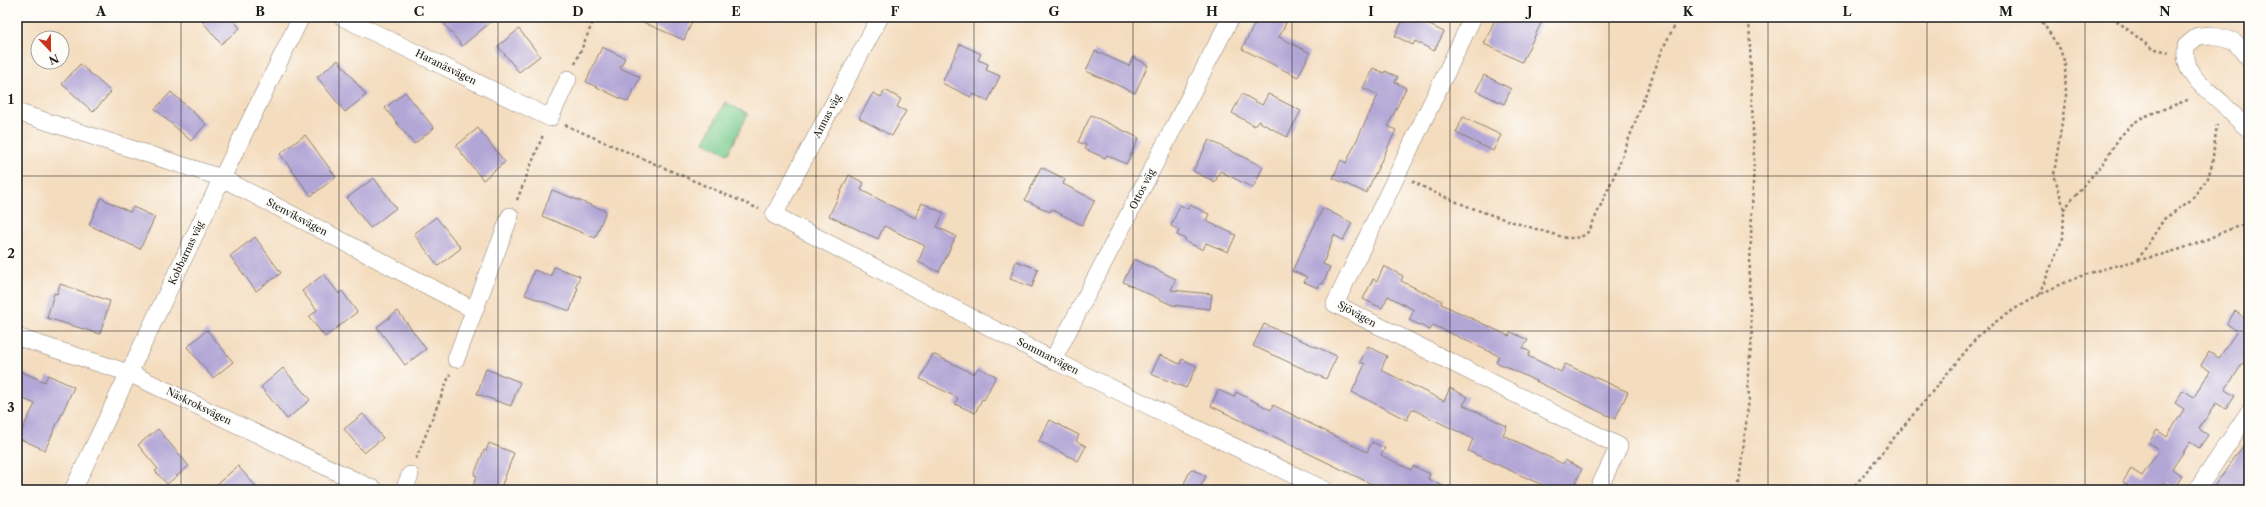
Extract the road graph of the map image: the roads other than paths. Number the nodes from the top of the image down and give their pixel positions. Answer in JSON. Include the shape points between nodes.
{"nodes":[{"id":1,"x":301,"y":17,"type":"edge"},
{"id":2,"x":342,"y":17,"type":"edge"},
{"id":3,"x":880,"y":17,"type":"edge"},
{"id":4,"x":1232,"y":17,"type":"edge"},
{"id":5,"x":1474,"y":17,"type":"edge"},
{"id":6,"x":2249,"y":59,"type":"edge"},
{"id":7,"x":568,"y":79,"type":"road end"},
{"id":8,"x":17,"y":112,"type":"edge"},
{"id":9,"x":2249,"y":129,"type":"edge"},
{"id":10,"x":222,"y":178,"type":"junction"},
{"id":11,"x":510,"y":216,"type":"road end"},
{"id":12,"x":774,"y":216,"type":"joint"},
{"id":13,"x":474,"y":310,"type":"junction"},
{"id":14,"x":17,"y":337,"type":"edge"},
{"id":15,"x":456,"y":358,"type":"road end"},
{"id":16,"x":1054,"y":360,"type":"junction"},
{"id":17,"x":129,"y":373,"type":"junction"},
{"id":18,"x":2249,"y":412,"type":"edge"},
{"id":19,"x":74,"y":490,"type":"edge"},
{"id":20,"x":375,"y":490,"type":"edge"},
{"id":21,"x":1325,"y":490,"type":"edge"},
{"id":22,"x":1598,"y":490,"type":"edge"},
{"id":23,"x":2197,"y":490,"type":"edge"}],
"edges":[{"from":1,"to":10,"type":"street","name":"Kobbarnas väg"},
{"from":2,"to":7,"type":"street","name":"Haranäsvägen","via":[[550,118]]},
{"from":3,"to":12,"type":"street","name":"Annas väg"},
{"from":4,"to":16,"type":"street","name":"Ottos väg"},
{"from":5,"to":22,"type":"street","name":"Sjövägen","via":[[1334,304],[1619,446]]},
{"from":6,"to":9,"type":"street","via":[[2235,42],[2212,35],[2198,36],[2186,46],[2185,52],[2190,73]]},
{"from":8,"to":10,"type":"street","name":"Stenviksvägen"},
{"from":10,"to":13,"type":"street","name":"Stenviksvägen"},
{"from":10,"to":17,"type":"street","name":"Kobbarnas väg"},
{"from":11,"to":13,"type":"street"},
{"from":12,"to":16,"type":"street","name":"Sommarvägen"},
{"from":13,"to":15,"type":"street"},
{"from":14,"to":17,"type":"street","name":"Näskroksvägen"},
{"from":16,"to":21,"type":"street","name":"Sommarvägen"},
{"from":17,"to":19,"type":"street","name":"Kobbarnas väg"},
{"from":17,"to":20,"type":"street","name":"Näskroksvägen"},
{"from":18,"to":23,"type":"street"}]}
